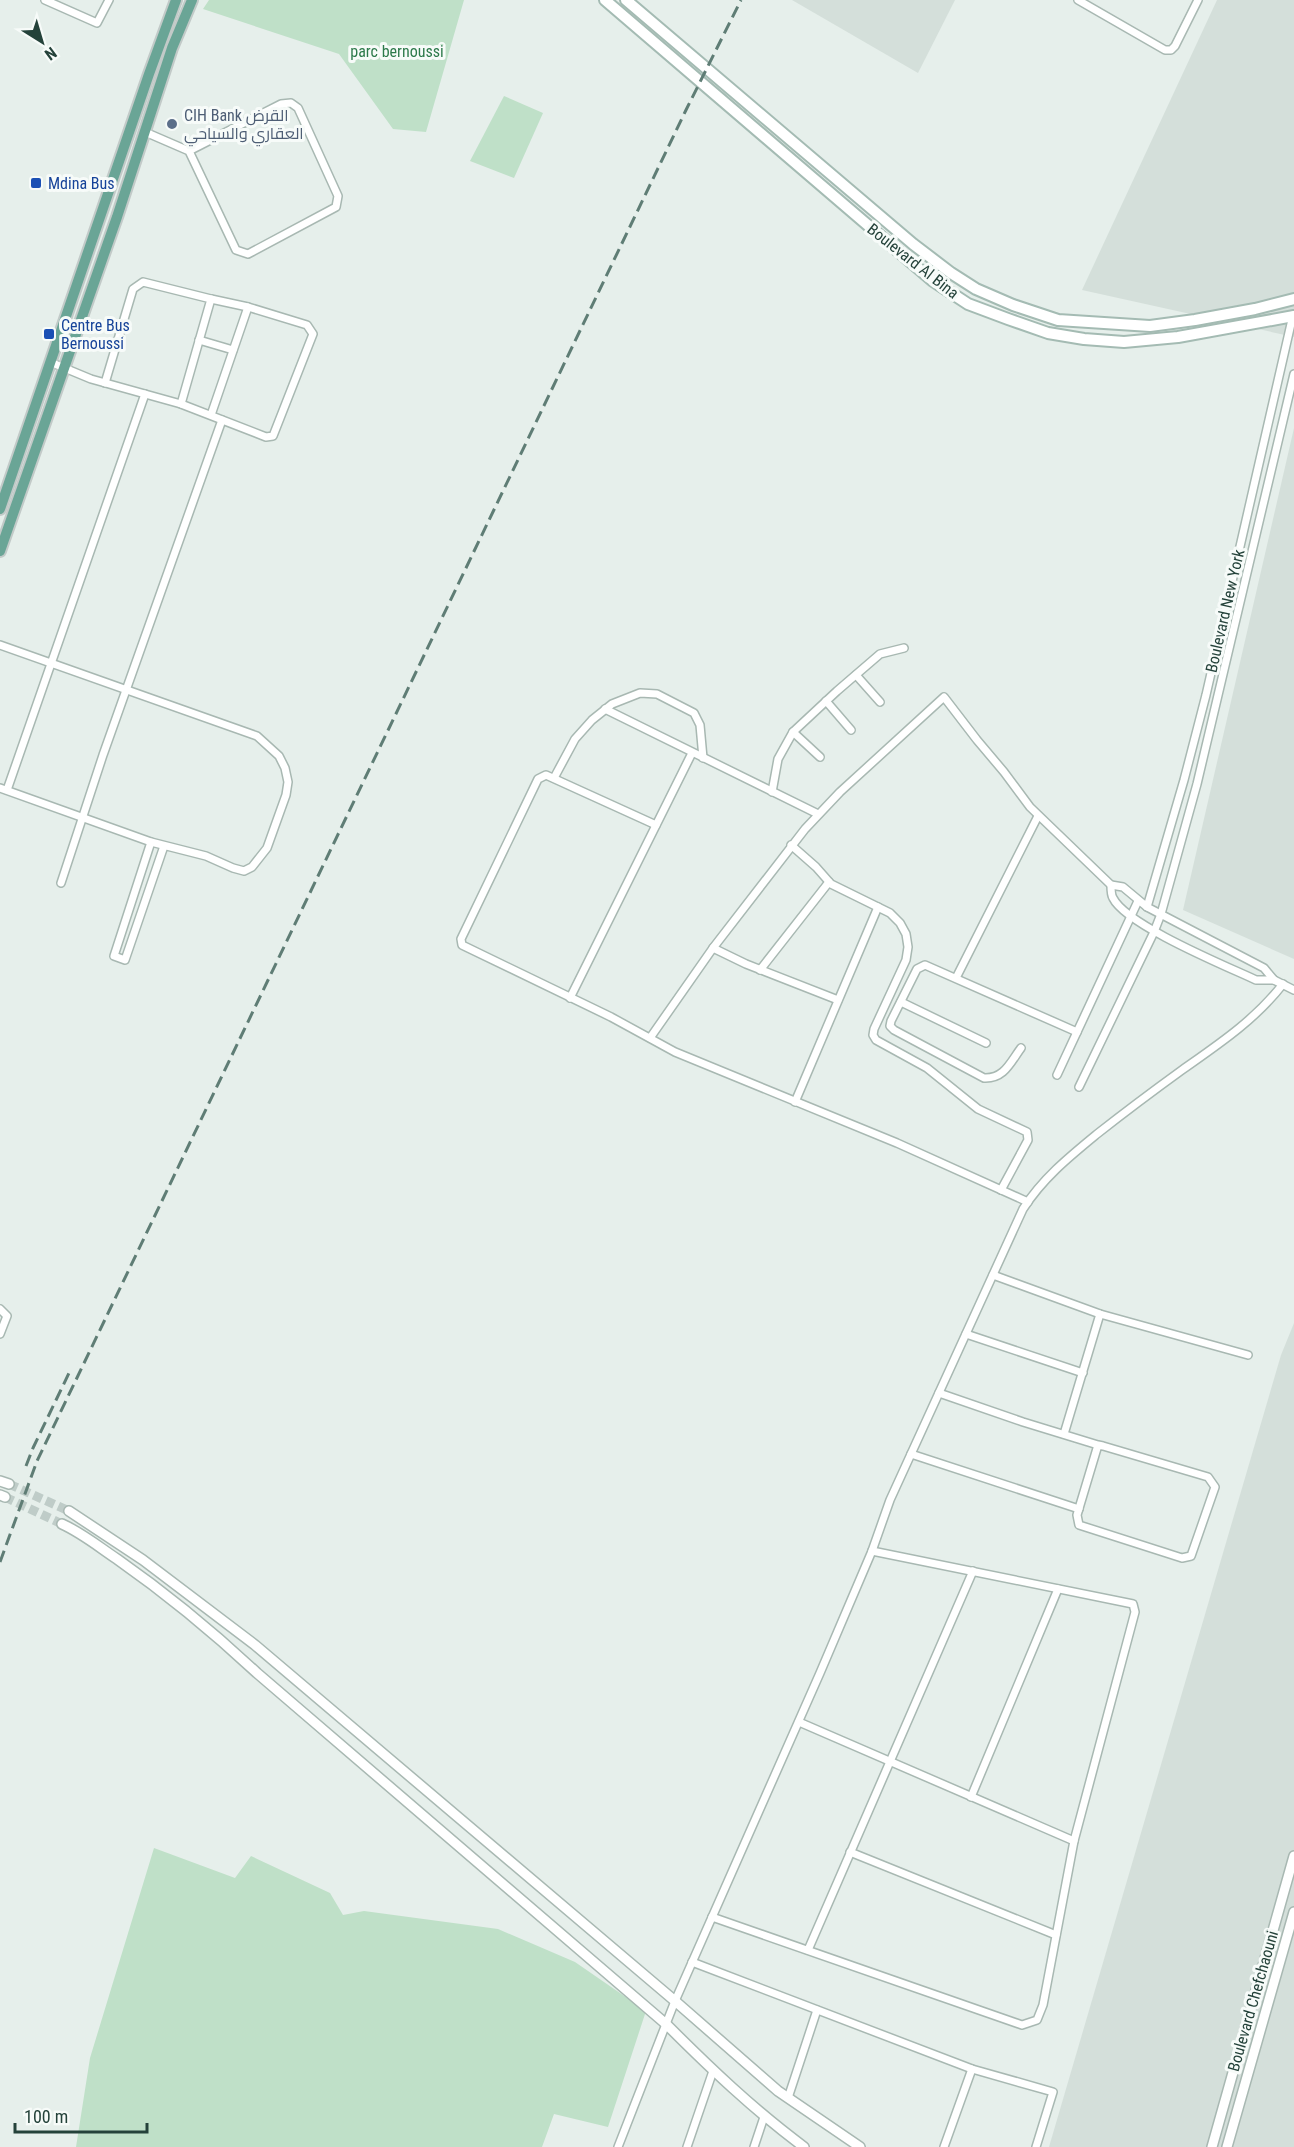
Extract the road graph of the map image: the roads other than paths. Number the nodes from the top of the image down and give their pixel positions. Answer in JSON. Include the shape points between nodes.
{"nodes":[{"id":1,"x":45,"y":0,"type":"edge"},
{"id":2,"x":110,"y":0,"type":"edge"},
{"id":3,"x":605,"y":0,"type":"edge"},
{"id":4,"x":626,"y":0,"type":"edge"},
{"id":5,"x":1198,"y":0,"type":"edge"},
{"id":6,"x":174,"y":1,"type":"edge"},
{"id":7,"x":1081,"y":1,"type":"edge"},
{"id":8,"x":190,"y":5,"type":"edge"},
{"id":9,"x":145,"y":132,"type":"junction"},
{"id":10,"x":189,"y":151,"type":"junction"},
{"id":11,"x":211,"y":299,"type":"junction"},
{"id":12,"x":1294,"y":299,"type":"edge"},
{"id":13,"x":248,"y":307,"type":"junction"},
{"id":14,"x":1294,"y":315,"type":"edge"},
{"id":15,"x":199,"y":340,"type":"junction"},
{"id":16,"x":233,"y":350,"type":"junction"},
{"id":17,"x":50,"y":362,"type":"junction"},
{"id":18,"x":65,"y":368,"type":"junction"},
{"id":19,"x":1294,"y":374,"type":"edge"},
{"id":20,"x":105,"y":383,"type":"junction"},
{"id":21,"x":145,"y":393,"type":"junction"},
{"id":22,"x":181,"y":404,"type":"junction"},
{"id":23,"x":211,"y":415,"type":"junction"},
{"id":24,"x":222,"y":420,"type":"junction"},
{"id":25,"x":0,"y":509,"type":"edge"},
{"id":26,"x":1242,"y":534,"type":"junction"},
{"id":27,"x":1256,"y":536,"type":"junction"},
{"id":28,"x":0,"y":551,"type":"edge"},
{"id":29,"x":0,"y":645,"type":"edge"},
{"id":30,"x":903,"y":648,"type":"dead end"},
{"id":31,"x":50,"y":662,"type":"junction"},
{"id":32,"x":856,"y":675,"type":"junction"},
{"id":33,"x":128,"y":689,"type":"junction"},
{"id":34,"x":1206,"y":695,"type":"junction"},
{"id":35,"x":1217,"y":699,"type":"junction"},
{"id":36,"x":826,"y":702,"type":"junction"},
{"id":37,"x":880,"y":702,"type":"dead end"},
{"id":38,"x":605,"y":709,"type":"junction"},
{"id":39,"x":851,"y":730,"type":"dead end"},
{"id":40,"x":793,"y":732,"type":"junction"},
{"id":41,"x":692,"y":753,"type":"junction"},
{"id":42,"x":820,"y":757,"type":"dead end"},
{"id":43,"x":703,"y":758,"type":"junction"},
{"id":44,"x":554,"y":778,"type":"junction"},
{"id":45,"x":1184,"y":780,"type":"junction"},
{"id":46,"x":1197,"y":784,"type":"junction"},
{"id":47,"x":3,"y":789,"type":"edge"},
{"id":48,"x":772,"y":792,"type":"junction"},
{"id":49,"x":818,"y":814,"type":"junction"},
{"id":50,"x":1038,"y":816,"type":"junction"},
{"id":51,"x":82,"y":818,"type":"junction"},
{"id":52,"x":656,"y":825,"type":"junction"},
{"id":53,"x":150,"y":842,"type":"junction"},
{"id":54,"x":791,"y":845,"type":"junction"},
{"id":55,"x":164,"y":846,"type":"junction"},
{"id":56,"x":829,"y":882,"type":"junction"},
{"id":57,"x":61,"y":883,"type":"dead end"},
{"id":58,"x":1111,"y":885,"type":"junction"},
{"id":59,"x":1138,"y":901,"type":"junction"},
{"id":60,"x":130,"y":907,"type":"junction"},
{"id":61,"x":878,"y":907,"type":"junction"},
{"id":62,"x":1147,"y":907,"type":"junction"},
{"id":63,"x":142,"y":910,"type":"junction"},
{"id":64,"x":1161,"y":914,"type":"junction"},
{"id":65,"x":1131,"y":917,"type":"junction"},
{"id":66,"x":1154,"y":932,"type":"junction"},
{"id":67,"x":713,"y":948,"type":"junction"},
{"id":68,"x":760,"y":970,"type":"junction"},
{"id":69,"x":956,"y":978,"type":"junction"},
{"id":70,"x":1274,"y":980,"type":"junction"},
{"id":71,"x":1294,"y":980,"type":"edge"},
{"id":72,"x":1288,"y":987,"type":"edge"},
{"id":73,"x":570,"y":998,"type":"junction"},
{"id":74,"x":838,"y":1000,"type":"junction"},
{"id":75,"x":900,"y":1002,"type":"junction"},
{"id":76,"x":1077,"y":1032,"type":"junction"},
{"id":77,"x":650,"y":1038,"type":"junction"},
{"id":78,"x":986,"y":1043,"type":"dead end"},
{"id":79,"x":1021,"y":1048,"type":"dead end"},
{"id":80,"x":1057,"y":1075,"type":"dead end"},
{"id":81,"x":1078,"y":1087,"type":"dead end"},
{"id":82,"x":795,"y":1102,"type":"junction"},
{"id":83,"x":1001,"y":1191,"type":"junction"},
{"id":84,"x":1028,"y":1202,"type":"junction"},
{"id":85,"x":993,"y":1275,"type":"junction"},
{"id":86,"x":0,"y":1309,"type":"edge"},
{"id":87,"x":1100,"y":1314,"type":"junction"},
{"id":88,"x":0,"y":1334,"type":"edge"},
{"id":89,"x":966,"y":1334,"type":"junction"},
{"id":90,"x":1248,"y":1355,"type":"dead end"},
{"id":91,"x":1083,"y":1373,"type":"junction"},
{"id":92,"x":939,"y":1393,"type":"junction"},
{"id":93,"x":1064,"y":1434,"type":"junction"},
{"id":94,"x":1098,"y":1444,"type":"junction"},
{"id":95,"x":911,"y":1454,"type":"junction"},
{"id":96,"x":1079,"y":1509,"type":"junction"},
{"id":97,"x":69,"y":1511,"type":"tunnel mouth"},
{"id":98,"x":62,"y":1524,"type":"tunnel mouth"},
{"id":99,"x":872,"y":1551,"type":"junction"},
{"id":100,"x":973,"y":1571,"type":"junction"},
{"id":101,"x":181,"y":1589,"type":"junction"},
{"id":102,"x":1058,"y":1589,"type":"junction"},
{"id":103,"x":173,"y":1601,"type":"junction"},
{"id":104,"x":799,"y":1722,"type":"junction"},
{"id":105,"x":889,"y":1762,"type":"junction"},
{"id":106,"x":971,"y":1797,"type":"junction"},
{"id":107,"x":1074,"y":1841,"type":"junction"},
{"id":108,"x":850,"y":1852,"type":"junction"},
{"id":109,"x":1294,"y":1856,"type":"edge"},
{"id":110,"x":1294,"y":1912,"type":"edge"},
{"id":111,"x":712,"y":1917,"type":"junction"},
{"id":112,"x":1056,"y":1935,"type":"junction"},
{"id":113,"x":808,"y":1950,"type":"junction"},
{"id":114,"x":692,"y":1962,"type":"junction"},
{"id":115,"x":675,"y":2001,"type":"junction"},
{"id":116,"x":817,"y":2010,"type":"junction"},
{"id":117,"x":666,"y":2024,"type":"junction"},
{"id":118,"x":972,"y":2069,"type":"junction"},
{"id":119,"x":713,"y":2071,"type":"junction"},
{"id":120,"x":788,"y":2098,"type":"junction"},
{"id":121,"x":764,"y":2117,"type":"junction"},
{"id":122,"x":618,"y":2147,"type":"edge"},
{"id":123,"x":687,"y":2147,"type":"edge"},
{"id":124,"x":754,"y":2147,"type":"edge"},
{"id":125,"x":804,"y":2147,"type":"edge"},
{"id":126,"x":860,"y":2147,"type":"edge"},
{"id":127,"x":944,"y":2147,"type":"edge"},
{"id":128,"x":1036,"y":2147,"type":"edge"},
{"id":129,"x":1212,"y":2147,"type":"edge"},
{"id":130,"x":1227,"y":2147,"type":"edge"}],
"edges":[{"from":1,"to":2,"type":"street","via":[[97,23]]},
{"from":3,"to":14,"type":"main road","name":"Boulevard Al Bina","via":[[933,281],[968,304],[1048,333],[1124,342],[1178,337]]},
{"from":4,"to":12,"type":"main road","name":"Boulevard Al Bina","via":[[913,244],[976,289],[1058,320],[1150,326],[1215,317]]},
{"from":5,"to":7,"type":"street","via":[[1171,50]]},
{"from":6,"to":8,"type":"street"},
{"from":6,"to":17,"type":"main road"},
{"from":8,"to":9,"type":"main road"},
{"from":9,"to":10,"type":"street"},
{"from":9,"to":18,"type":"main road"},
{"from":10,"to":10,"type":"street","via":[[281,104],[294,104],[339,202],[248,254],[242,253],[236,250]]},
{"from":11,"to":13,"type":"street"},
{"from":11,"to":15,"type":"street"},
{"from":11,"to":20,"type":"street","via":[[143,282],[138,285],[133,289]]},
{"from":13,"to":16,"type":"street"},
{"from":13,"to":24,"type":"street","via":[[307,325],[313,334],[273,436]]},
{"from":14,"to":26,"type":"street","name":"Boulevard New York"},
{"from":15,"to":16,"type":"street"},
{"from":15,"to":22,"type":"street"},
{"from":16,"to":23,"type":"street"},
{"from":17,"to":18,"type":"street"},
{"from":17,"to":25,"type":"main road"},
{"from":18,"to":20,"type":"street"},
{"from":18,"to":28,"type":"main road"},
{"from":19,"to":27,"type":"street","name":"Boulevard New York"},
{"from":20,"to":21,"type":"street"},
{"from":21,"to":22,"type":"street"},
{"from":21,"to":31,"type":"street"},
{"from":22,"to":23,"type":"street"},
{"from":23,"to":24,"type":"street"},
{"from":24,"to":33,"type":"street"},
{"from":26,"to":27,"type":"street"},
{"from":26,"to":34,"type":"street","name":"Boulevard New York"},
{"from":27,"to":35,"type":"street","name":"Boulevard New York"},
{"from":29,"to":31,"type":"street"},
{"from":30,"to":32,"type":"street","via":[[880,654]]},
{"from":31,"to":33,"type":"street"},
{"from":31,"to":47,"type":"street"},
{"from":32,"to":36,"type":"street"},
{"from":32,"to":37,"type":"street"},
{"from":33,"to":51,"type":"street"},
{"from":33,"to":55,"type":"street","via":[[257,736],[279,756],[285,768],[286,795],[267,848],[252,867],[244,871]]},
{"from":34,"to":35,"type":"street"},
{"from":34,"to":45,"type":"street","name":"Boulevard New York"},
{"from":35,"to":46,"type":"street","name":"Boulevard New York"},
{"from":36,"to":39,"type":"street"},
{"from":36,"to":40,"type":"street"},
{"from":38,"to":41,"type":"street"},
{"from":38,"to":43,"type":"street","via":[[646,693],[691,710],[700,725]]},
{"from":38,"to":44,"type":"street","via":[[582,729]]},
{"from":40,"to":42,"type":"street"},
{"from":40,"to":48,"type":"street","via":[[778,759]]},
{"from":41,"to":43,"type":"street"},
{"from":41,"to":52,"type":"street"},
{"from":43,"to":48,"type":"street"},
{"from":44,"to":52,"type":"street"},
{"from":44,"to":73,"type":"street","via":[[544,775],[538,779],[460,941],[463,947]]},
{"from":45,"to":46,"type":"street"},
{"from":45,"to":62,"type":"street","name":"Boulevard New York"},
{"from":46,"to":64,"type":"street","name":"Boulevard New York"},
{"from":47,"to":51,"type":"street"},
{"from":48,"to":49,"type":"street"},
{"from":49,"to":50,"type":"street","via":[[944,697]]},
{"from":49,"to":54,"type":"street"},
{"from":50,"to":58,"type":"street"},
{"from":50,"to":69,"type":"street"},
{"from":51,"to":53,"type":"street"},
{"from":51,"to":57,"type":"street"},
{"from":52,"to":73,"type":"street"},
{"from":53,"to":55,"type":"street"},
{"from":53,"to":60,"type":"street"},
{"from":54,"to":56,"type":"street"},
{"from":54,"to":67,"type":"street"},
{"from":55,"to":63,"type":"street"},
{"from":56,"to":61,"type":"street"},
{"from":56,"to":68,"type":"street"},
{"from":58,"to":59,"type":"street","via":[[1123,887]]},
{"from":58,"to":65,"type":"street","via":[[1113,898]]},
{"from":59,"to":62,"type":"street"},
{"from":59,"to":65,"type":"street"},
{"from":60,"to":63,"type":"street"},
{"from":60,"to":63,"type":"street","via":[[114,956],[125,960]]},
{"from":61,"to":74,"type":"street"},
{"from":61,"to":83,"type":"street","via":[[900,923],[908,947],[906,960],[874,1029],[874,1038],[927,1068],[978,1108],[1027,1132],[1028,1140]]},
{"from":62,"to":64,"type":"street"},
{"from":64,"to":66,"type":"street","name":"Boulevard New York"},
{"from":64,"to":70,"type":"street","via":[[1264,968]]},
{"from":65,"to":66,"type":"street"},
{"from":65,"to":76,"type":"street"},
{"from":66,"to":70,"type":"street","via":[[1256,980]]},
{"from":66,"to":81,"type":"street","name":"Boulevard New York"},
{"from":67,"to":68,"type":"street"},
{"from":67,"to":77,"type":"street"},
{"from":68,"to":74,"type":"street"},
{"from":69,"to":75,"type":"street","via":[[922,965]]},
{"from":69,"to":76,"type":"street"},
{"from":70,"to":72,"type":"street"},
{"from":71,"to":72,"type":"street"},
{"from":72,"to":84,"type":"street","via":[[1244,1026],[1061,1164]]},
{"from":73,"to":77,"type":"street"},
{"from":74,"to":82,"type":"street"},
{"from":75,"to":78,"type":"street"},
{"from":75,"to":79,"type":"street","via":[[891,1021],[894,1030],[980,1077],[1002,1074]]},
{"from":76,"to":80,"type":"street"},
{"from":77,"to":82,"type":"street"},
{"from":82,"to":83,"type":"street"},
{"from":83,"to":84,"type":"street"},
{"from":84,"to":85,"type":"street"},
{"from":85,"to":87,"type":"street"},
{"from":85,"to":89,"type":"street"},
{"from":86,"to":88,"type":"street","via":[[7,1316]]},
{"from":87,"to":90,"type":"street"},
{"from":87,"to":91,"type":"street"},
{"from":89,"to":91,"type":"street"},
{"from":89,"to":92,"type":"street"},
{"from":91,"to":93,"type":"street"},
{"from":92,"to":93,"type":"street"},
{"from":92,"to":95,"type":"street"},
{"from":93,"to":94,"type":"street"},
{"from":94,"to":96,"type":"street"},
{"from":94,"to":96,"type":"street","via":[[1208,1477],[1215,1487],[1192,1554],[1185,1559],[1081,1527],[1077,1519]]},
{"from":95,"to":96,"type":"street"},
{"from":95,"to":99,"type":"street"},
{"from":97,"to":101,"type":"street"},
{"from":98,"to":103,"type":"street"},
{"from":99,"to":100,"type":"street"},
{"from":99,"to":104,"type":"street"},
{"from":100,"to":102,"type":"street"},
{"from":100,"to":105,"type":"street"},
{"from":101,"to":103,"type":"street"},
{"from":101,"to":115,"type":"street","via":[[255,1645]]},
{"from":102,"to":106,"type":"street"},
{"from":102,"to":107,"type":"street","via":[[1132,1604],[1135,1612]]},
{"from":103,"to":117,"type":"street"},
{"from":104,"to":105,"type":"street"},
{"from":104,"to":111,"type":"street"},
{"from":105,"to":106,"type":"street"},
{"from":105,"to":108,"type":"street"},
{"from":106,"to":107,"type":"street"},
{"from":107,"to":112,"type":"street"},
{"from":108,"to":112,"type":"street"},
{"from":108,"to":113,"type":"street"},
{"from":109,"to":129,"type":"street","name":"Boulevard Chefchaouni"},
{"from":110,"to":130,"type":"street","name":"Boulevard Chefchaouni"},
{"from":111,"to":113,"type":"street"},
{"from":111,"to":114,"type":"street"},
{"from":112,"to":113,"type":"street","via":[[1043,2005],[1037,2020],[1022,2025]]},
{"from":114,"to":115,"type":"street"},
{"from":114,"to":116,"type":"street"},
{"from":115,"to":117,"type":"street"},
{"from":115,"to":120,"type":"street"},
{"from":116,"to":118,"type":"street"},
{"from":116,"to":120,"type":"street"},
{"from":117,"to":119,"type":"street"},
{"from":117,"to":122,"type":"street"},
{"from":118,"to":127,"type":"street"},
{"from":118,"to":128,"type":"street","via":[[1053,2092]]},
{"from":119,"to":121,"type":"street"},
{"from":119,"to":123,"type":"street"},
{"from":120,"to":126,"type":"street"},
{"from":121,"to":124,"type":"street"},
{"from":121,"to":125,"type":"street"}]}
